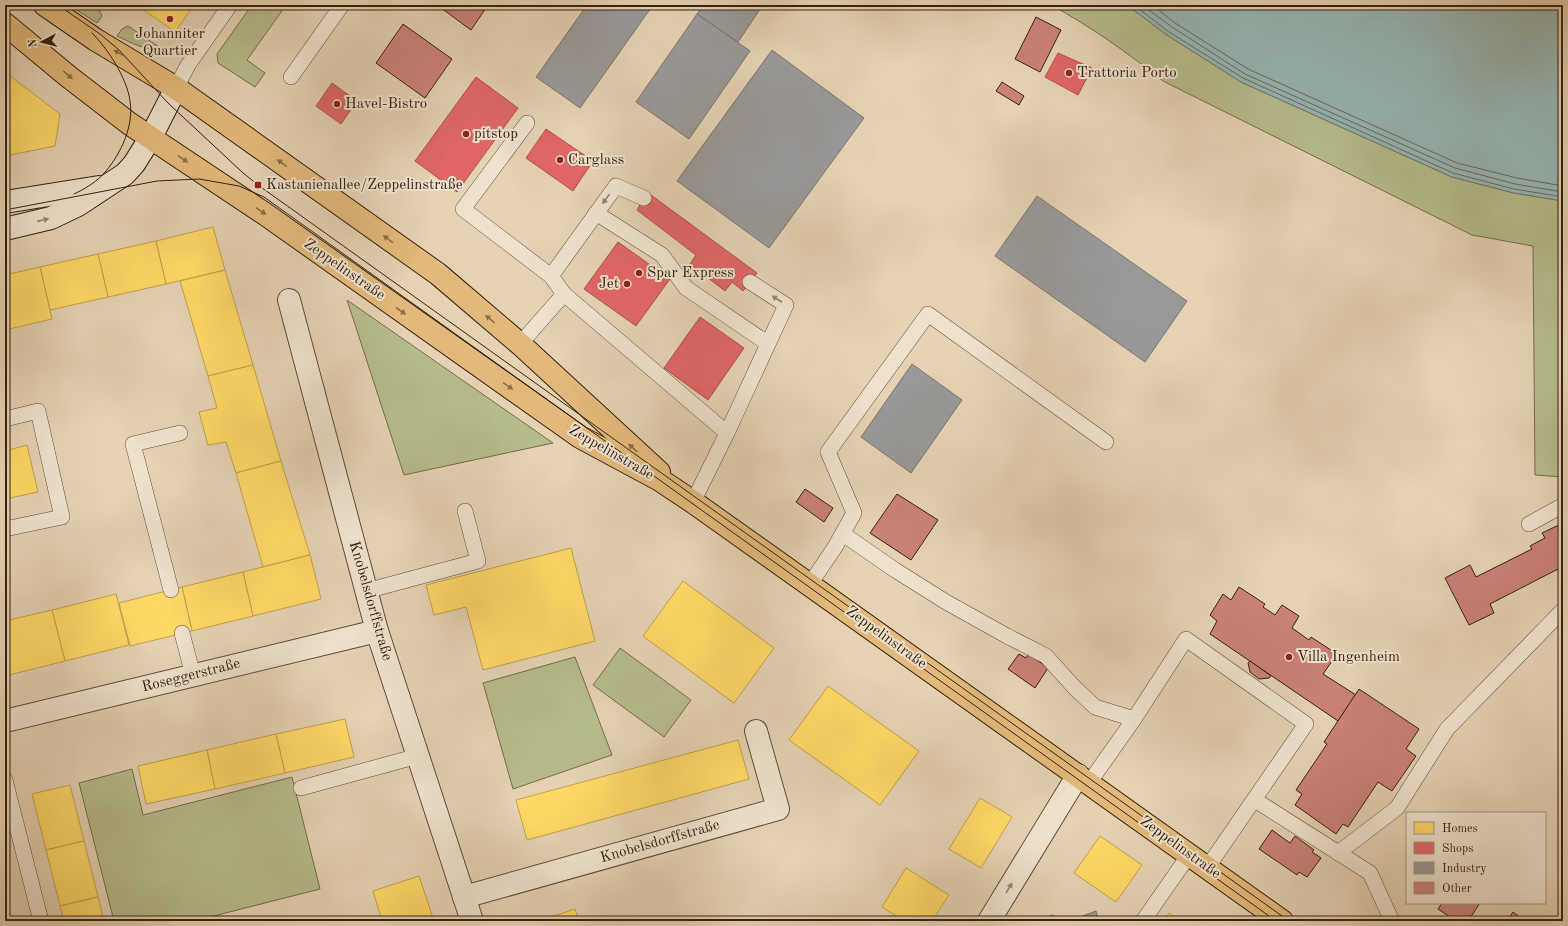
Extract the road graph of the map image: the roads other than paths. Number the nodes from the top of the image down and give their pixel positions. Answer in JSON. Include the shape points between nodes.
{"nodes":[{"id":1,"x":45,"y":5,"type":"edge"},
{"id":2,"x":230,"y":5,"type":"edge"},
{"id":3,"x":342,"y":5,"type":"edge"},
{"id":4,"x":5,"y":24,"type":"edge"},
{"id":5,"x":291,"y":77,"type":"dead end"},
{"id":6,"x":176,"y":88,"type":"junction"},
{"id":7,"x":527,"y":123,"type":"dead end"},
{"id":8,"x":151,"y":137,"type":"junction"},
{"id":9,"x":108,"y":185,"type":"junction"},
{"id":10,"x":644,"y":198,"type":"dead end"},
{"id":11,"x":5,"y":202,"type":"edge"},
{"id":12,"x":596,"y":213,"type":"junction"},
{"id":13,"x":5,"y":229,"type":"edge"},
{"id":14,"x":551,"y":276,"type":"junction"},
{"id":15,"x":750,"y":282,"type":"dead end"},
{"id":16,"x":564,"y":294,"type":"junction"},
{"id":17,"x":289,"y":300,"type":"dead end"},
{"id":18,"x":767,"y":343,"type":"junction"},
{"id":19,"x":520,"y":344,"type":"junction"},
{"id":20,"x":5,"y":419,"type":"edge"},
{"id":21,"x":727,"y":432,"type":"junction"},
{"id":22,"x":180,"y":433,"type":"dead end"},
{"id":23,"x":1106,"y":442,"type":"dead end"},
{"id":24,"x":693,"y":502,"type":"junction"},
{"id":25,"x":1563,"y":507,"type":"edge"},
{"id":26,"x":465,"y":511,"type":"dead end"},
{"id":27,"x":1529,"y":524,"type":"dead end"},
{"id":28,"x":5,"y":529,"type":"edge"},
{"id":29,"x":842,"y":534,"type":"junction"},
{"id":30,"x":810,"y":584,"type":"junction"},
{"id":31,"x":171,"y":590,"type":"dead end"},
{"id":32,"x":366,"y":591,"type":"junction"},
{"id":33,"x":1563,"y":610,"type":"edge"},
{"id":34,"x":377,"y":631,"type":"junction"},
{"id":35,"x":182,"y":633,"type":"dead end"},
{"id":36,"x":193,"y":675,"type":"junction"},
{"id":37,"x":1134,"y":719,"type":"junction"},
{"id":38,"x":5,"y":721,"type":"edge"},
{"id":39,"x":756,"y":731,"type":"dead end"},
{"id":40,"x":418,"y":756,"type":"junction"},
{"id":41,"x":1083,"y":779,"type":"junction"},
{"id":42,"x":5,"y":780,"type":"edge"},
{"id":43,"x":301,"y":788,"type":"dead end"},
{"id":44,"x":1255,"y":800,"type":"junction"},
{"id":45,"x":1338,"y":853,"type":"junction"},
{"id":46,"x":1189,"y":855,"type":"junction"},
{"id":47,"x":1207,"y":868,"type":"junction"},
{"id":48,"x":464,"y":897,"type":"junction"},
{"id":49,"x":41,"y":921,"type":"edge"},
{"id":50,"x":472,"y":921,"type":"edge"},
{"id":51,"x":989,"y":921,"type":"edge"},
{"id":52,"x":1143,"y":921,"type":"edge"},
{"id":53,"x":1282,"y":921,"type":"edge"},
{"id":54,"x":1392,"y":921,"type":"edge"}],
"edges":[{"from":6,"to":1,"type":"main road","name":"Zeppelinstraße","one_way":true,"via":[[96,40]]},
{"from":2,"to":6,"type":"lane","via":[[188,65]]},
{"from":3,"to":5,"type":"lane"},
{"from":4,"to":8,"type":"main road","name":"Zeppelinstraße","one_way":true,"via":[[69,77]]},
{"from":6,"to":8,"type":"street"},
{"from":19,"to":6,"type":"main road","name":"Zeppelinstraße","one_way":true,"via":[[438,274]]},
{"from":7,"to":14,"type":"lane","via":[[463,209]]},
{"from":8,"to":9,"type":"street","via":[[134,164],[125,174]]},
{"from":8,"to":24,"type":"main road","name":"Zeppelinstraße","one_way":true,"via":[[266,214],[580,438],[660,480]]},
{"from":9,"to":11,"type":"street"},
{"from":13,"to":9,"type":"street","one_way":true,"via":[[51,218],[78,205]]},
{"from":10,"to":12,"type":"lane","one_way":true,"via":[[616,186]]},
{"from":12,"to":14,"type":"lane"},
{"from":12,"to":18,"type":"lane","via":[[662,255],[686,288]]},
{"from":14,"to":16,"type":"lane"},
{"from":18,"to":15,"type":"lane","one_way":true,"via":[[786,304]]},
{"from":16,"to":19,"type":"lane"},
{"from":16,"to":21,"type":"lane"},
{"from":17,"to":32,"type":"street","name":"Knobelsdorffstraße"},
{"from":18,"to":21,"type":"lane"},
{"from":24,"to":19,"type":"main road","name":"Zeppelinstraße","one_way":true},
{"from":20,"to":28,"type":"lane","via":[[38,411],[62,517]]},
{"from":21,"to":24,"type":"lane"},
{"from":22,"to":31,"type":"lane","via":[[133,444]]},
{"from":23,"to":29,"type":"lane","via":[[928,314],[828,452],[854,513]]},
{"from":24,"to":30,"type":"main road","name":"Zeppelinstraße"},
{"from":25,"to":27,"type":"lane"},
{"from":26,"to":32,"type":"lane","via":[[478,561]]},
{"from":29,"to":30,"type":"lane"},
{"from":29,"to":37,"type":"lane","via":[[946,602],[1046,656],[1095,706]]},
{"from":30,"to":41,"type":"main road","name":"Zeppelinstraße"},
{"from":32,"to":34,"type":"street","name":"Knobelsdorffstraße"},
{"from":33,"to":45,"type":"lane","via":[[1447,729],[1398,808]]},
{"from":34,"to":36,"type":"street","name":"Roseggerstraße"},
{"from":34,"to":40,"type":"street","name":"Knobelsdorffstraße"},
{"from":35,"to":36,"type":"lane"},
{"from":36,"to":38,"type":"street","name":"Roseggerstraße"},
{"from":37,"to":41,"type":"lane"},
{"from":37,"to":44,"type":"lane","via":[[1186,639],[1306,724]]},
{"from":39,"to":48,"type":"street","name":"Knobelsdorffstraße","via":[[778,809]]},
{"from":40,"to":43,"type":"lane"},
{"from":40,"to":48,"type":"street","name":"Knobelsdorffstraße"},
{"from":41,"to":46,"type":"main road","name":"Zeppelinstraße"},
{"from":51,"to":41,"type":"street","one_way":true},
{"from":42,"to":49,"type":"lane"},
{"from":44,"to":45,"type":"lane"},
{"from":44,"to":47,"type":"lane"},
{"from":45,"to":54,"type":"lane","via":[[1370,873]]},
{"from":46,"to":47,"type":"main road","name":"Zeppelinstraße"},
{"from":46,"to":52,"type":"lane"},
{"from":47,"to":53,"type":"main road","name":"Zeppelinstraße"},
{"from":48,"to":50,"type":"street","name":"Knobelsdorffstraße"}]}
